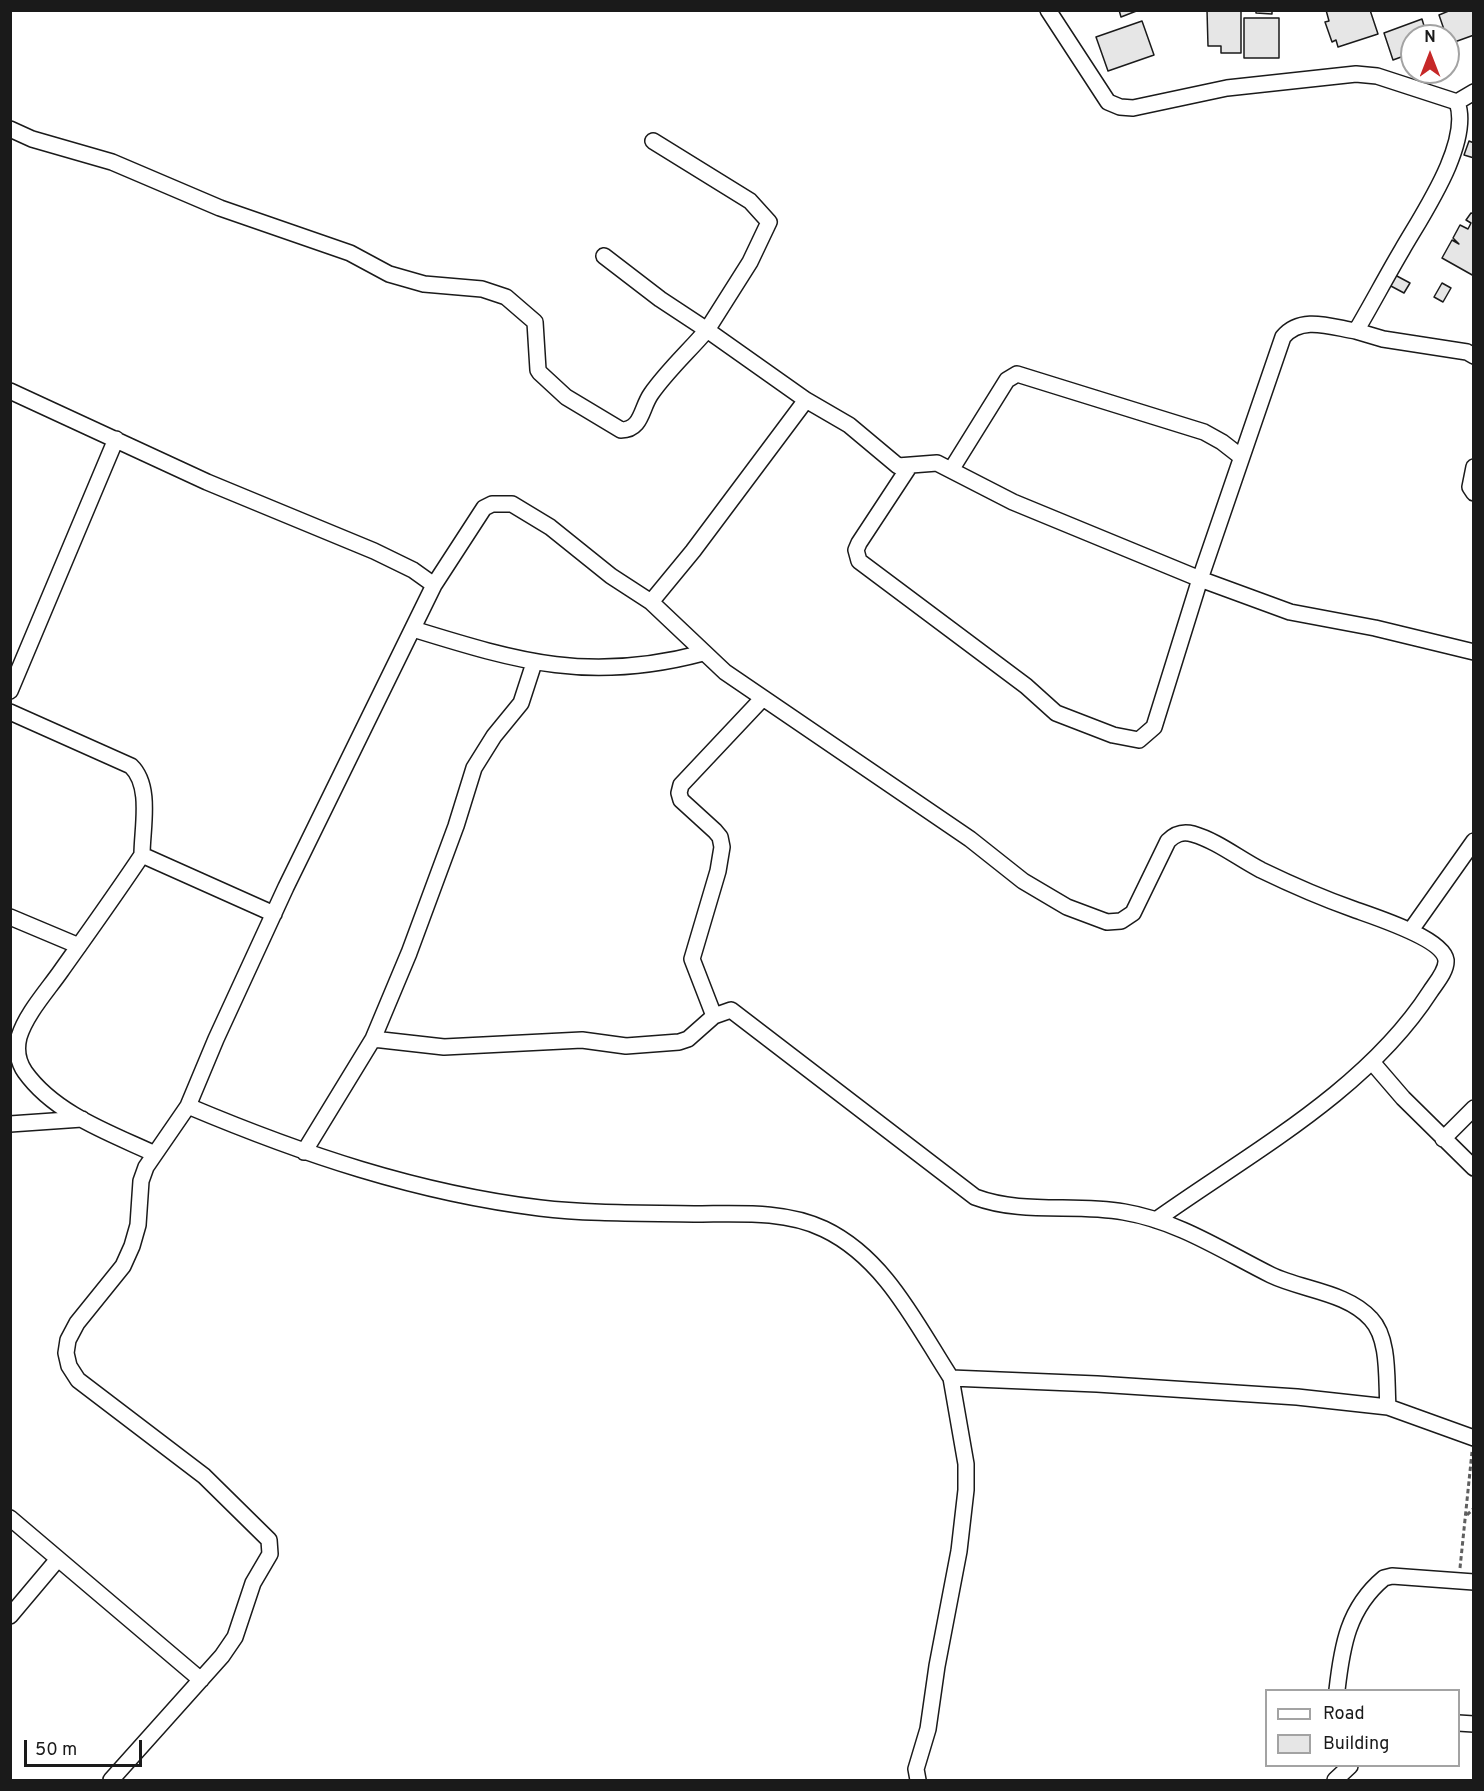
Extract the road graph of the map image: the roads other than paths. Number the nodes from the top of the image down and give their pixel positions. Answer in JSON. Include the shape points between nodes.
{"nodes":[{"id":1,"x":1048,"y":10,"type":"edge"},
{"id":2,"x":1473,"y":92,"type":"edge"},
{"id":3,"x":1457,"y":102,"type":"junction"},
{"id":4,"x":10,"y":129,"type":"edge"},
{"id":5,"x":653,"y":141,"type":"dead end"},
{"id":6,"x":604,"y":256,"type":"dead end"},
{"id":7,"x":707,"y":330,"type":"junction"},
{"id":8,"x":1356,"y":331,"type":"junction"},
{"id":9,"x":1471,"y":353,"type":"edge"},
{"id":10,"x":10,"y":391,"type":"edge"},
{"id":11,"x":806,"y":400,"type":"junction"},
{"id":12,"x":116,"y":439,"type":"junction"},
{"id":13,"x":1240,"y":456,"type":"junction"},
{"id":14,"x":909,"y":467,"type":"junction"},
{"id":15,"x":1473,"y":467,"type":"edge"},
{"id":16,"x":951,"y":470,"type":"junction"},
{"id":17,"x":1473,"y":493,"type":"edge"},
{"id":18,"x":1200,"y":579,"type":"junction"},
{"id":19,"x":434,"y":585,"type":"junction"},
{"id":20,"x":651,"y":602,"type":"junction"},
{"id":21,"x":412,"y":629,"type":"junction"},
{"id":22,"x":703,"y":652,"type":"junction"},
{"id":23,"x":1473,"y":652,"type":"edge"},
{"id":24,"x":534,"y":663,"type":"junction"},
{"id":25,"x":10,"y":691,"type":"edge"},
{"id":26,"x":762,"y":699,"type":"junction"},
{"id":27,"x":10,"y":712,"type":"edge"},
{"id":28,"x":1473,"y":842,"type":"edge"},
{"id":29,"x":142,"y":855,"type":"junction"},
{"id":30,"x":274,"y":914,"type":"junction"},
{"id":31,"x":10,"y":917,"type":"edge"},
{"id":32,"x":1411,"y":930,"type":"junction"},
{"id":33,"x":79,"y":946,"type":"junction"},
{"id":34,"x":714,"y":1016,"type":"junction"},
{"id":35,"x":372,"y":1039,"type":"junction"},
{"id":36,"x":1372,"y":1062,"type":"junction"},
{"id":37,"x":188,"y":1106,"type":"junction"},
{"id":38,"x":1473,"y":1108,"type":"edge"},
{"id":39,"x":82,"y":1119,"type":"junction"},
{"id":40,"x":10,"y":1124,"type":"edge"},
{"id":41,"x":1443,"y":1139,"type":"junction"},
{"id":42,"x":303,"y":1152,"type":"junction"},
{"id":43,"x":155,"y":1154,"type":"junction"},
{"id":44,"x":1473,"y":1168,"type":"edge"},
{"id":45,"x":1156,"y":1221,"type":"junction"},
{"id":46,"x":951,"y":1378,"type":"junction"},
{"id":47,"x":1388,"y":1407,"type":"junction"},
{"id":48,"x":1473,"y":1438,"type":"edge"},
{"id":49,"x":10,"y":1518,"type":"edge"},
{"id":50,"x":58,"y":1559,"type":"junction"},
{"id":51,"x":1466,"y":1582,"type":"edge"},
{"id":52,"x":10,"y":1616,"type":"edge"},
{"id":53,"x":201,"y":1680,"type":"junction"},
{"id":54,"x":1337,"y":1689,"type":"edge"},
{"id":55,"x":1349,"y":1767,"type":"edge"},
{"id":56,"x":111,"y":1780,"type":"edge"},
{"id":57,"x":918,"y":1780,"type":"edge"},
{"id":58,"x":1335,"y":1780,"type":"edge"}],
"edges":[{"from":1,"to":3,"type":"street","via":[[1108,102],[1120,107],[1133,108],[1227,88],[1356,74],[1377,76]]},
{"from":2,"to":3,"type":"street"},
{"from":3,"to":8,"type":"street","via":[[1461,112],[1452,157],[1437,193]]},
{"from":4,"to":7,"type":"street","via":[[112,162],[220,207],[350,253],[389,274],[424,284],[482,289],[506,297],[535,322],[540,373],[566,397],[621,430],[635,426],[650,396]]},
{"from":5,"to":7,"type":"street","via":[[750,201],[768,222],[750,262]]},
{"from":6,"to":7,"type":"street"},
{"from":7,"to":11,"type":"street"},
{"from":8,"to":9,"type":"street"},
{"from":8,"to":13,"type":"street","via":[[1309,323],[1292,327],[1283,337]]},
{"from":10,"to":12,"type":"street"},
{"from":11,"to":14,"type":"street","via":[[849,425],[898,466]]},
{"from":11,"to":20,"type":"street"},
{"from":12,"to":19,"type":"street","via":[[207,482],[374,551]]},
{"from":12,"to":25,"type":"street"},
{"from":13,"to":16,"type":"street","via":[[1203,432],[1017,374],[1007,380]]},
{"from":13,"to":18,"type":"street"},
{"from":14,"to":16,"type":"street","via":[[930,462]]},
{"from":14,"to":18,"type":"street","via":[[862,537],[856,550],[859,561],[1026,686],[1056,713],[1081,723],[1139,740],[1154,727]]},
{"from":15,"to":17,"type":"street"},
{"from":16,"to":18,"type":"street","via":[[1013,502]]},
{"from":18,"to":23,"type":"street","via":[[1290,612]]},
{"from":19,"to":20,"type":"street","via":[[484,508],[512,504],[550,527]]},
{"from":19,"to":21,"type":"street"},
{"from":20,"to":22,"type":"street"},
{"from":21,"to":24,"type":"street"},
{"from":21,"to":30,"type":"street"},
{"from":22,"to":24,"type":"street","via":[[661,664],[610,669]]},
{"from":22,"to":26,"type":"street"},
{"from":24,"to":35,"type":"street","via":[[521,703],[474,768],[409,953]]},
{"from":26,"to":32,"type":"street","via":[[970,839],[1023,880],[1067,907],[1107,922],[1121,921],[1133,913],[1168,840],[1184,832],[1315,893]]},
{"from":26,"to":34,"type":"street","via":[[706,755],[679,793],[681,800],[720,837],[722,847],[692,959]]},
{"from":27,"to":29,"type":"street","via":[[131,766],[138,773],[143,789]]},
{"from":28,"to":32,"type":"street"},
{"from":29,"to":30,"type":"street"},
{"from":29,"to":33,"type":"street"},
{"from":30,"to":37,"type":"street"},
{"from":31,"to":33,"type":"street"},
{"from":32,"to":36,"type":"street","via":[[1442,952],[1446,960],[1444,970],[1415,1015]]},
{"from":33,"to":39,"type":"street","via":[[38,1004],[17,1048],[24,1071],[34,1082],[50,1099]]},
{"from":34,"to":35,"type":"street","via":[[688,1039],[626,1046],[582,1040],[444,1047]]},
{"from":34,"to":45,"type":"street","via":[[731,1010],[750,1022],[802,1067],[975,1197],[1029,1207],[1117,1210]]},
{"from":35,"to":42,"type":"street"},
{"from":36,"to":41,"type":"street"},
{"from":36,"to":45,"type":"street","via":[[1275,1138]]},
{"from":37,"to":42,"type":"street"},
{"from":37,"to":43,"type":"street"},
{"from":38,"to":41,"type":"street"},
{"from":39,"to":40,"type":"street"},
{"from":39,"to":43,"type":"street"},
{"from":41,"to":44,"type":"street"},
{"from":42,"to":46,"type":"street","via":[[434,1191],[541,1208],[765,1215],[823,1229],[866,1258],[890,1283]]},
{"from":43,"to":53,"type":"street","via":[[141,1181],[138,1226],[132,1246],[123,1266],[77,1323],[66,1353],[78,1380],[204,1476],[268,1540],[270,1554],[254,1583],[235,1637]]},
{"from":45,"to":47,"type":"street","via":[[1212,1242],[1272,1275],[1349,1303],[1371,1318],[1384,1352]]},
{"from":46,"to":47,"type":"street","via":[[1120,1385]]},
{"from":46,"to":57,"type":"street","via":[[966,1464],[966,1490],[928,1729],[916,1770]]},
{"from":47,"to":48,"type":"street"},
{"from":49,"to":50,"type":"street"},
{"from":50,"to":52,"type":"street"},
{"from":50,"to":53,"type":"street"},
{"from":51,"to":54,"type":"street","via":[[1392,1576],[1379,1582],[1360,1604],[1345,1634]]},
{"from":53,"to":56,"type":"street"},
{"from":55,"to":58,"type":"street"}]}
